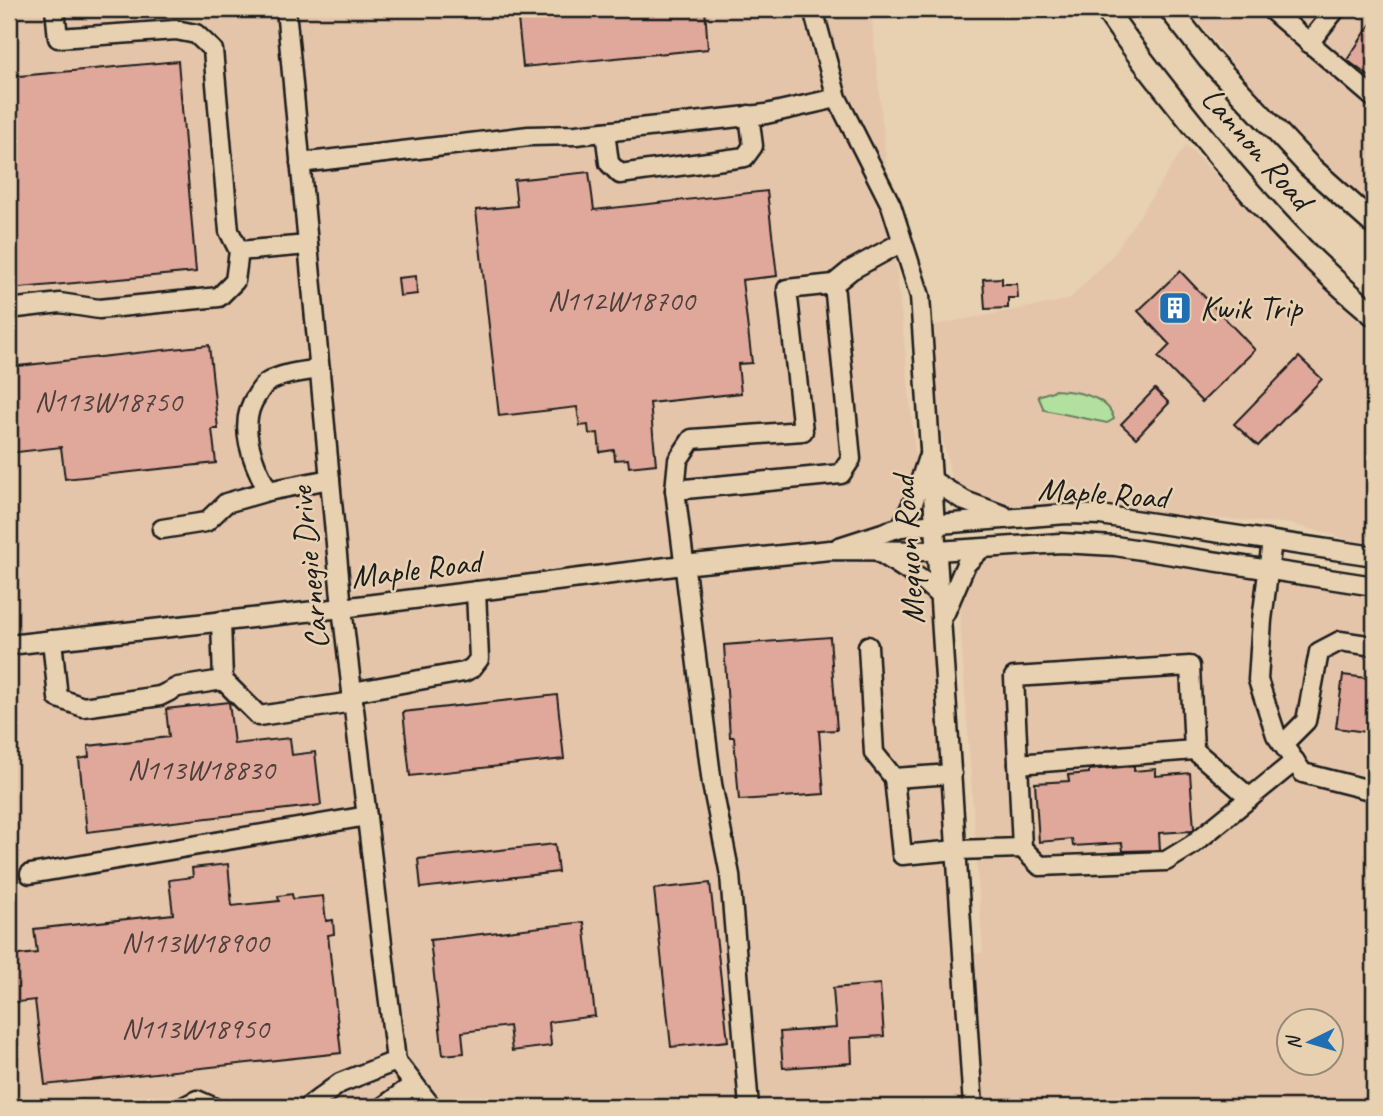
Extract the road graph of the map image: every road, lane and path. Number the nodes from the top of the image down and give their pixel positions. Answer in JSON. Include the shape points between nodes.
{"nodes":[{"id":1,"x":55,"y":9,"type":"edge"},
{"id":2,"x":286,"y":9,"type":"edge"},
{"id":3,"x":813,"y":9,"type":"edge"},
{"id":4,"x":1106,"y":9,"type":"edge"},
{"id":5,"x":1170,"y":9,"type":"edge"},
{"id":6,"x":1336,"y":9,"type":"edge"},
{"id":7,"x":1273,"y":10,"type":"edge"},
{"id":8,"x":1309,"y":43,"type":"junction"},
{"id":9,"x":837,"y":98,"type":"junction"},
{"id":10,"x":1374,"y":98,"type":"edge"},
{"id":11,"x":749,"y":116,"type":"junction"},
{"id":12,"x":605,"y":132,"type":"junction"},
{"id":13,"x":300,"y":163,"type":"junction"},
{"id":14,"x":1374,"y":223,"type":"edge"},
{"id":15,"x":902,"y":242,"type":"junction"},
{"id":16,"x":308,"y":244,"type":"junction"},
{"id":17,"x":239,"y":251,"type":"junction"},
{"id":18,"x":834,"y":284,"type":"junction"},
{"id":19,"x":9,"y":309,"type":"edge"},
{"id":20,"x":1374,"y":315,"type":"edge"},
{"id":21,"x":320,"y":369,"type":"junction"},
{"id":22,"x":931,"y":450,"type":"junction"},
{"id":23,"x":330,"y":479,"type":"junction"},
{"id":24,"x":933,"y":481,"type":"junction"},
{"id":25,"x":675,"y":490,"type":"junction"},
{"id":26,"x":268,"y":491,"type":"junction"},
{"id":27,"x":1013,"y":518,"type":"junction"},
{"id":28,"x":936,"y":523,"type":"junction"},
{"id":29,"x":901,"y":527,"type":"junction"},
{"id":30,"x":162,"y":529,"type":"dead end"},
{"id":31,"x":1272,"y":541,"type":"junction"},
{"id":32,"x":981,"y":548,"type":"junction"},
{"id":33,"x":830,"y":550,"type":"junction"},
{"id":34,"x":937,"y":551,"type":"junction"},
{"id":35,"x":878,"y":552,"type":"junction"},
{"id":36,"x":1374,"y":556,"type":"edge"},
{"id":37,"x":683,"y":565,"type":"junction"},
{"id":38,"x":1268,"y":569,"type":"junction"},
{"id":39,"x":1374,"y":586,"type":"edge"},
{"id":40,"x":476,"y":591,"type":"junction"},
{"id":41,"x":941,"y":597,"type":"junction"},
{"id":42,"x":342,"y":608,"type":"junction"},
{"id":43,"x":942,"y":619,"type":"junction"},
{"id":44,"x":221,"y":621,"type":"junction"},
{"id":45,"x":52,"y":640,"type":"junction"},
{"id":46,"x":9,"y":645,"type":"edge"},
{"id":47,"x":867,"y":646,"type":"dead end"},
{"id":48,"x":1374,"y":646,"type":"edge"},
{"id":49,"x":223,"y":680,"type":"junction"},
{"id":50,"x":353,"y":697,"type":"junction"},
{"id":51,"x":1283,"y":744,"type":"junction"},
{"id":52,"x":1194,"y":750,"type":"junction"},
{"id":53,"x":1295,"y":761,"type":"junction"},
{"id":54,"x":1018,"y":764,"type":"junction"},
{"id":55,"x":952,"y":774,"type":"junction"},
{"id":56,"x":894,"y":778,"type":"junction"},
{"id":57,"x":1374,"y":790,"type":"edge"},
{"id":58,"x":1250,"y":798,"type":"junction"},
{"id":59,"x":367,"y":816,"type":"junction"},
{"id":60,"x":1021,"y":848,"type":"junction"},
{"id":61,"x":957,"y":850,"type":"junction"},
{"id":62,"x":30,"y":874,"type":"dead end"},
{"id":63,"x":396,"y":1061,"type":"junction"},
{"id":64,"x":414,"y":1084,"type":"junction"},
{"id":65,"x":183,"y":1107,"type":"edge"},
{"id":66,"x":213,"y":1107,"type":"edge"},
{"id":67,"x":307,"y":1107,"type":"edge"},
{"id":68,"x":383,"y":1107,"type":"edge"},
{"id":69,"x":432,"y":1107,"type":"edge"},
{"id":70,"x":749,"y":1107,"type":"edge"},
{"id":71,"x":973,"y":1107,"type":"edge"}],
"edges":[{"from":1,"to":17,"type":"street","via":[[58,38],[176,30],[196,34],[213,50],[229,231]]},
{"from":2,"to":13,"type":"street","name":"Carnegie Drive"},
{"from":3,"to":9,"type":"street","name":"Mequon Road"},
{"from":4,"to":20,"type":"main road","name":"Lannon Road","via":[[1240,184]]},
{"from":5,"to":14,"type":"main road","name":"Lannon Road","via":[[1209,60],[1309,166]]},
{"from":6,"to":8,"type":"street"},
{"from":7,"to":8,"type":"street"},
{"from":8,"to":10,"type":"street"},
{"from":9,"to":11,"type":"street"},
{"from":9,"to":15,"type":"street","name":"Mequon Road","via":[[891,205]]},
{"from":11,"to":12,"type":"street"},
{"from":11,"to":12,"type":"street","via":[[753,146],[745,157],[620,174],[608,163]]},
{"from":12,"to":13,"type":"street","via":[[529,136]]},
{"from":13,"to":16,"type":"street","name":"Carnegie Drive"},
{"from":15,"to":18,"type":"street","via":[[850,270]]},
{"from":15,"to":22,"type":"street","name":"Mequon Road","via":[[920,296]]},
{"from":16,"to":17,"type":"street"},
{"from":16,"to":21,"type":"street","name":"Carnegie Drive"},
{"from":17,"to":19,"type":"street","via":[[235,281],[219,297],[99,309],[60,303]]},
{"from":18,"to":25,"type":"street","via":[[787,289],[803,431],[692,439],[678,460]]},
{"from":18,"to":25,"type":"street","via":[[851,459],[841,474]]},
{"from":21,"to":23,"type":"street","name":"Carnegie Drive"},
{"from":21,"to":26,"type":"street","via":[[265,383],[250,404],[247,439]]},
{"from":22,"to":24,"type":"street","name":"Mequon Road"},
{"from":22,"to":29,"type":"street"},
{"from":23,"to":26,"type":"street"},
{"from":23,"to":42,"type":"street","name":"Carnegie Drive"},
{"from":24,"to":27,"type":"street","via":[[965,501]]},
{"from":24,"to":28,"type":"street","name":"Mequon Road"},
{"from":25,"to":37,"type":"street"},
{"from":26,"to":30,"type":"street","via":[[226,503],[206,522]]},
{"from":27,"to":28,"type":"street","name":"Maple Road"},
{"from":27,"to":31,"type":"street","name":"Maple Road","via":[[1100,515]]},
{"from":28,"to":29,"type":"street","name":"Maple Road"},
{"from":28,"to":34,"type":"street","name":"Mequon Road"},
{"from":29,"to":33,"type":"street","name":"Maple Road"},
{"from":31,"to":36,"type":"street","name":"Maple Road"},
{"from":31,"to":38,"type":"street"},
{"from":32,"to":34,"type":"street","name":"Maple Road"},
{"from":32,"to":38,"type":"street","name":"Maple Road","via":[[1082,543]]},
{"from":32,"to":43,"type":"street","via":[[966,564]]},
{"from":33,"to":35,"type":"street","name":"Maple Road"},
{"from":33,"to":37,"type":"street","name":"Maple Road"},
{"from":34,"to":35,"type":"street","name":"Maple Road"},
{"from":34,"to":41,"type":"street","name":"Mequon Road"},
{"from":35,"to":41,"type":"street"},
{"from":37,"to":40,"type":"street","name":"Maple Road"},
{"from":37,"to":70,"type":"street","via":[[712,785],[730,875]]},
{"from":38,"to":39,"type":"street","name":"Maple Road"},
{"from":38,"to":51,"type":"street","via":[[1258,680]]},
{"from":40,"to":42,"type":"street","name":"Maple Road"},
{"from":40,"to":50,"type":"street","via":[[479,659],[472,668]]},
{"from":41,"to":43,"type":"street","name":"Mequon Road"},
{"from":42,"to":44,"type":"street","name":"Maple Road"},
{"from":42,"to":50,"type":"street","name":"Carnegie Drive"},
{"from":43,"to":55,"type":"street","name":"Mequon Road"},
{"from":44,"to":45,"type":"street","name":"Maple Road"},
{"from":44,"to":49,"type":"street"},
{"from":45,"to":46,"type":"street","name":"Maple Road"},
{"from":45,"to":49,"type":"street","via":[[58,698],[83,707]]},
{"from":47,"to":56,"type":"street","via":[[874,753]]},
{"from":48,"to":51,"type":"street","via":[[1340,641],[1319,652],[1306,721]]},
{"from":49,"to":50,"type":"street","via":[[259,716]]},
{"from":50,"to":59,"type":"street","name":"Carnegie Drive"},
{"from":51,"to":53,"type":"street"},
{"from":52,"to":54,"type":"street"},
{"from":52,"to":54,"type":"street","via":[[1190,666],[1014,677]]},
{"from":52,"to":58,"type":"street"},
{"from":53,"to":57,"type":"street","via":[[1303,773]]},
{"from":53,"to":58,"type":"street"},
{"from":54,"to":60,"type":"street"},
{"from":55,"to":56,"type":"street"},
{"from":55,"to":61,"type":"street","name":"Mequon Road"},
{"from":56,"to":61,"type":"street","via":[[902,855]]},
{"from":58,"to":60,"type":"street","via":[[1166,861],[1040,866]]},
{"from":59,"to":62,"type":"street"},
{"from":59,"to":63,"type":"street","name":"Carnegie Drive"},
{"from":60,"to":61,"type":"street"},
{"from":61,"to":71,"type":"street","name":"Mequon Road"},
{"from":63,"to":64,"type":"street"},
{"from":63,"to":67,"type":"street","via":[[340,1083]]},
{"from":64,"to":68,"type":"street"},
{"from":64,"to":69,"type":"street"},
{"from":65,"to":66,"type":"street","via":[[197,1100]]}]}
